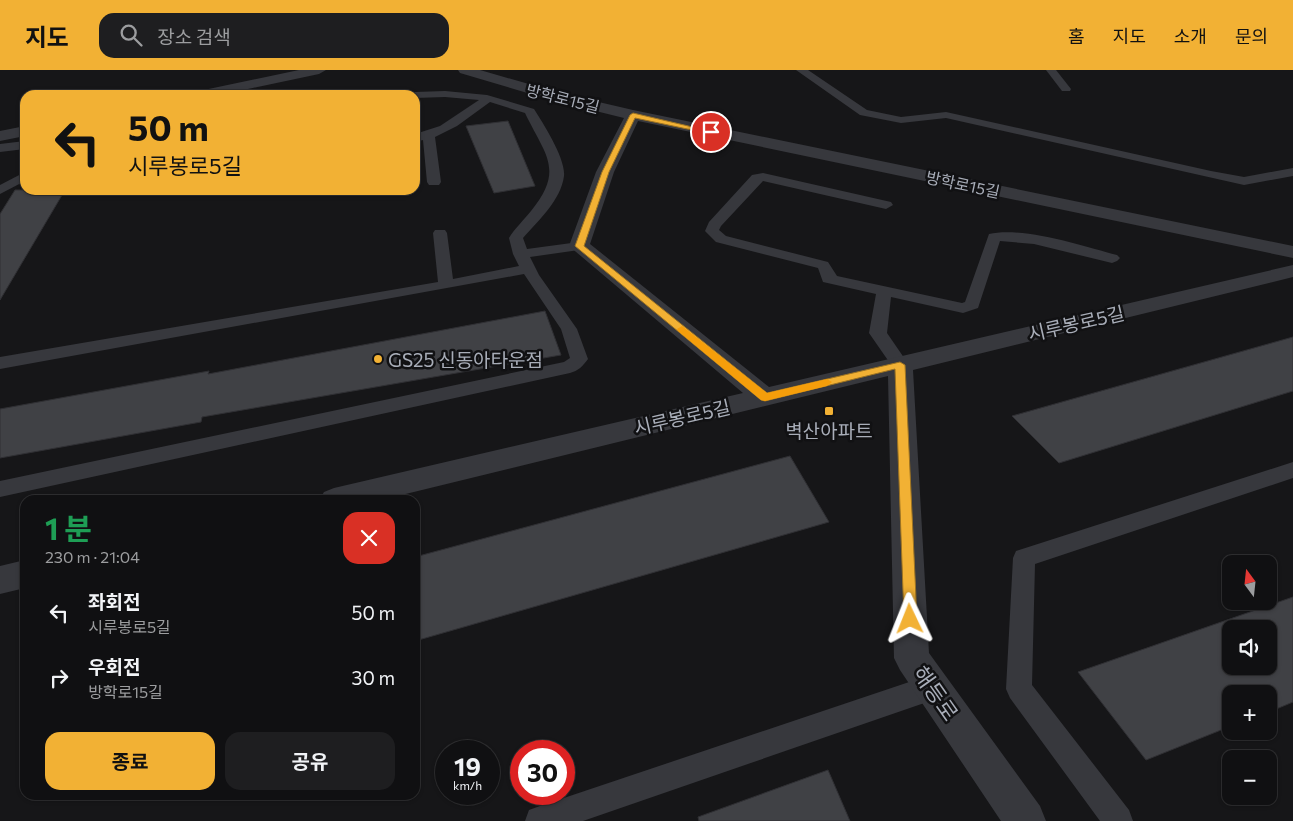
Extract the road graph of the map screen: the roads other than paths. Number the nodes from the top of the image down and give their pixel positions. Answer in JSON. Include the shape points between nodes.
{"nodes":[{"id":1,"x":319,"y":70,"type":"edge"},
{"id":2,"x":465,"y":70,"type":"edge"},
{"id":3,"x":801,"y":70,"type":"edge"},
{"id":4,"x":1051,"y":70,"type":"edge"},
{"id":5,"x":501,"y":82,"type":"junction"},
{"id":6,"x":1066,"y":89,"type":"dead end"},
{"id":7,"x":223,"y":90,"type":"edge"},
{"id":8,"x":420,"y":95,"type":"edge"},
{"id":9,"x":481,"y":97,"type":"junction"},
{"id":10,"x":633,"y":115,"type":"junction"},
{"id":11,"x":0,"y":126,"type":"edge"},
{"id":12,"x":20,"y":127,"type":"edge"},
{"id":13,"x":20,"y":132,"type":"edge"},
{"id":14,"x":0,"y":136,"type":"edge"},
{"id":15,"x":429,"y":137,"type":"junction"},
{"id":16,"x":420,"y":138,"type":"edge"},
{"id":17,"x":20,"y":145,"type":"edge"},
{"id":18,"x":0,"y":148,"type":"edge"},
{"id":19,"x":1293,"y":172,"type":"edge"},
{"id":20,"x":20,"y":179,"type":"edge"},
{"id":21,"x":434,"y":182,"type":"dead end"},
{"id":22,"x":0,"y":190,"type":"edge"},
{"id":23,"x":886,"y":205,"type":"dead end"},
{"id":24,"x":440,"y":233,"type":"dead end"},
{"id":25,"x":580,"y":246,"type":"junction"},
{"id":26,"x":1293,"y":252,"type":"edge"},
{"id":27,"x":1112,"y":258,"type":"dead end"},
{"id":28,"x":523,"y":262,"type":"junction"},
{"id":29,"x":1293,"y":271,"type":"edge"},
{"id":30,"x":446,"y":285,"type":"junction"},
{"id":31,"x":884,"y":292,"type":"junction"},
{"id":32,"x":0,"y":363,"type":"edge"},
{"id":33,"x":900,"y":365,"type":"junction"},
{"id":34,"x":765,"y":397,"type":"junction"},
{"id":35,"x":1293,"y":470,"type":"edge"},
{"id":36,"x":0,"y":489,"type":"edge"},
{"id":37,"x":355,"y":495,"type":"edge"},
{"id":38,"x":20,"y":575,"type":"edge"},
{"id":39,"x":0,"y":580,"type":"edge"},
{"id":40,"x":933,"y":687,"type":"junction"},
{"id":41,"x":540,"y":821,"type":"edge"},
{"id":42,"x":1025,"y":821,"type":"edge"},
{"id":43,"x":1118,"y":821,"type":"edge"}],
"edges":[{"from":1,"to":7,"type":"street"},
{"from":2,"to":5,"type":"street","name":"방학로15길"},
{"from":3,"to":19,"type":"lane","via":[[864,113],[902,120],[946,115],[1244,180]]},
{"from":4,"to":6,"type":"lane"},
{"from":5,"to":9,"type":"lane"},
{"from":5,"to":10,"type":"street","name":"방학로15길"},
{"from":8,"to":9,"type":"lane","via":[[447,93]]},
{"from":9,"to":15,"type":"lane","via":[[441,131]]},
{"from":9,"to":28,"type":"lane","via":[[530,111],[557,170],[550,196],[516,238]]},
{"from":10,"to":25,"type":"street","via":[[606,172]]},
{"from":10,"to":26,"type":"street","name":"방학로15길"},
{"from":11,"to":12,"type":"street"},
{"from":13,"to":14,"type":"street"},
{"from":15,"to":16,"type":"lane"},
{"from":15,"to":21,"type":"lane"},
{"from":17,"to":18,"type":"lane"},
{"from":20,"to":22,"type":"lane"},
{"from":23,"to":31,"type":"lane","via":[[763,177],[757,178],[712,231],[721,239],[823,265],[829,279]]},
{"from":24,"to":30,"type":"lane"},
{"from":25,"to":28,"type":"lane"},
{"from":25,"to":34,"type":"street"},
{"from":27,"to":31,"type":"lane","via":[[1000,236],[994,237],[972,305],[963,308],[946,306]]},
{"from":28,"to":30,"type":"lane"},
{"from":28,"to":36,"type":"lane","via":[[570,330],[579,359],[570,367]]},
{"from":29,"to":33,"type":"street","name":"시루봉로5길"},
{"from":30,"to":32,"type":"lane"},
{"from":31,"to":33,"type":"lane","via":[[878,333]]},
{"from":33,"to":34,"type":"street","name":"시루봉로5길"},
{"from":33,"to":40,"type":"street","name":"해등로","via":[[912,658]]},
{"from":34,"to":37,"type":"street","name":"시루봉로5길"},
{"from":35,"to":43,"type":"lane","via":[[1024,558],[1019,689]]},
{"from":38,"to":39,"type":"street"},
{"from":40,"to":41,"type":"lane"},
{"from":40,"to":42,"type":"street","name":"해등로"}]}
